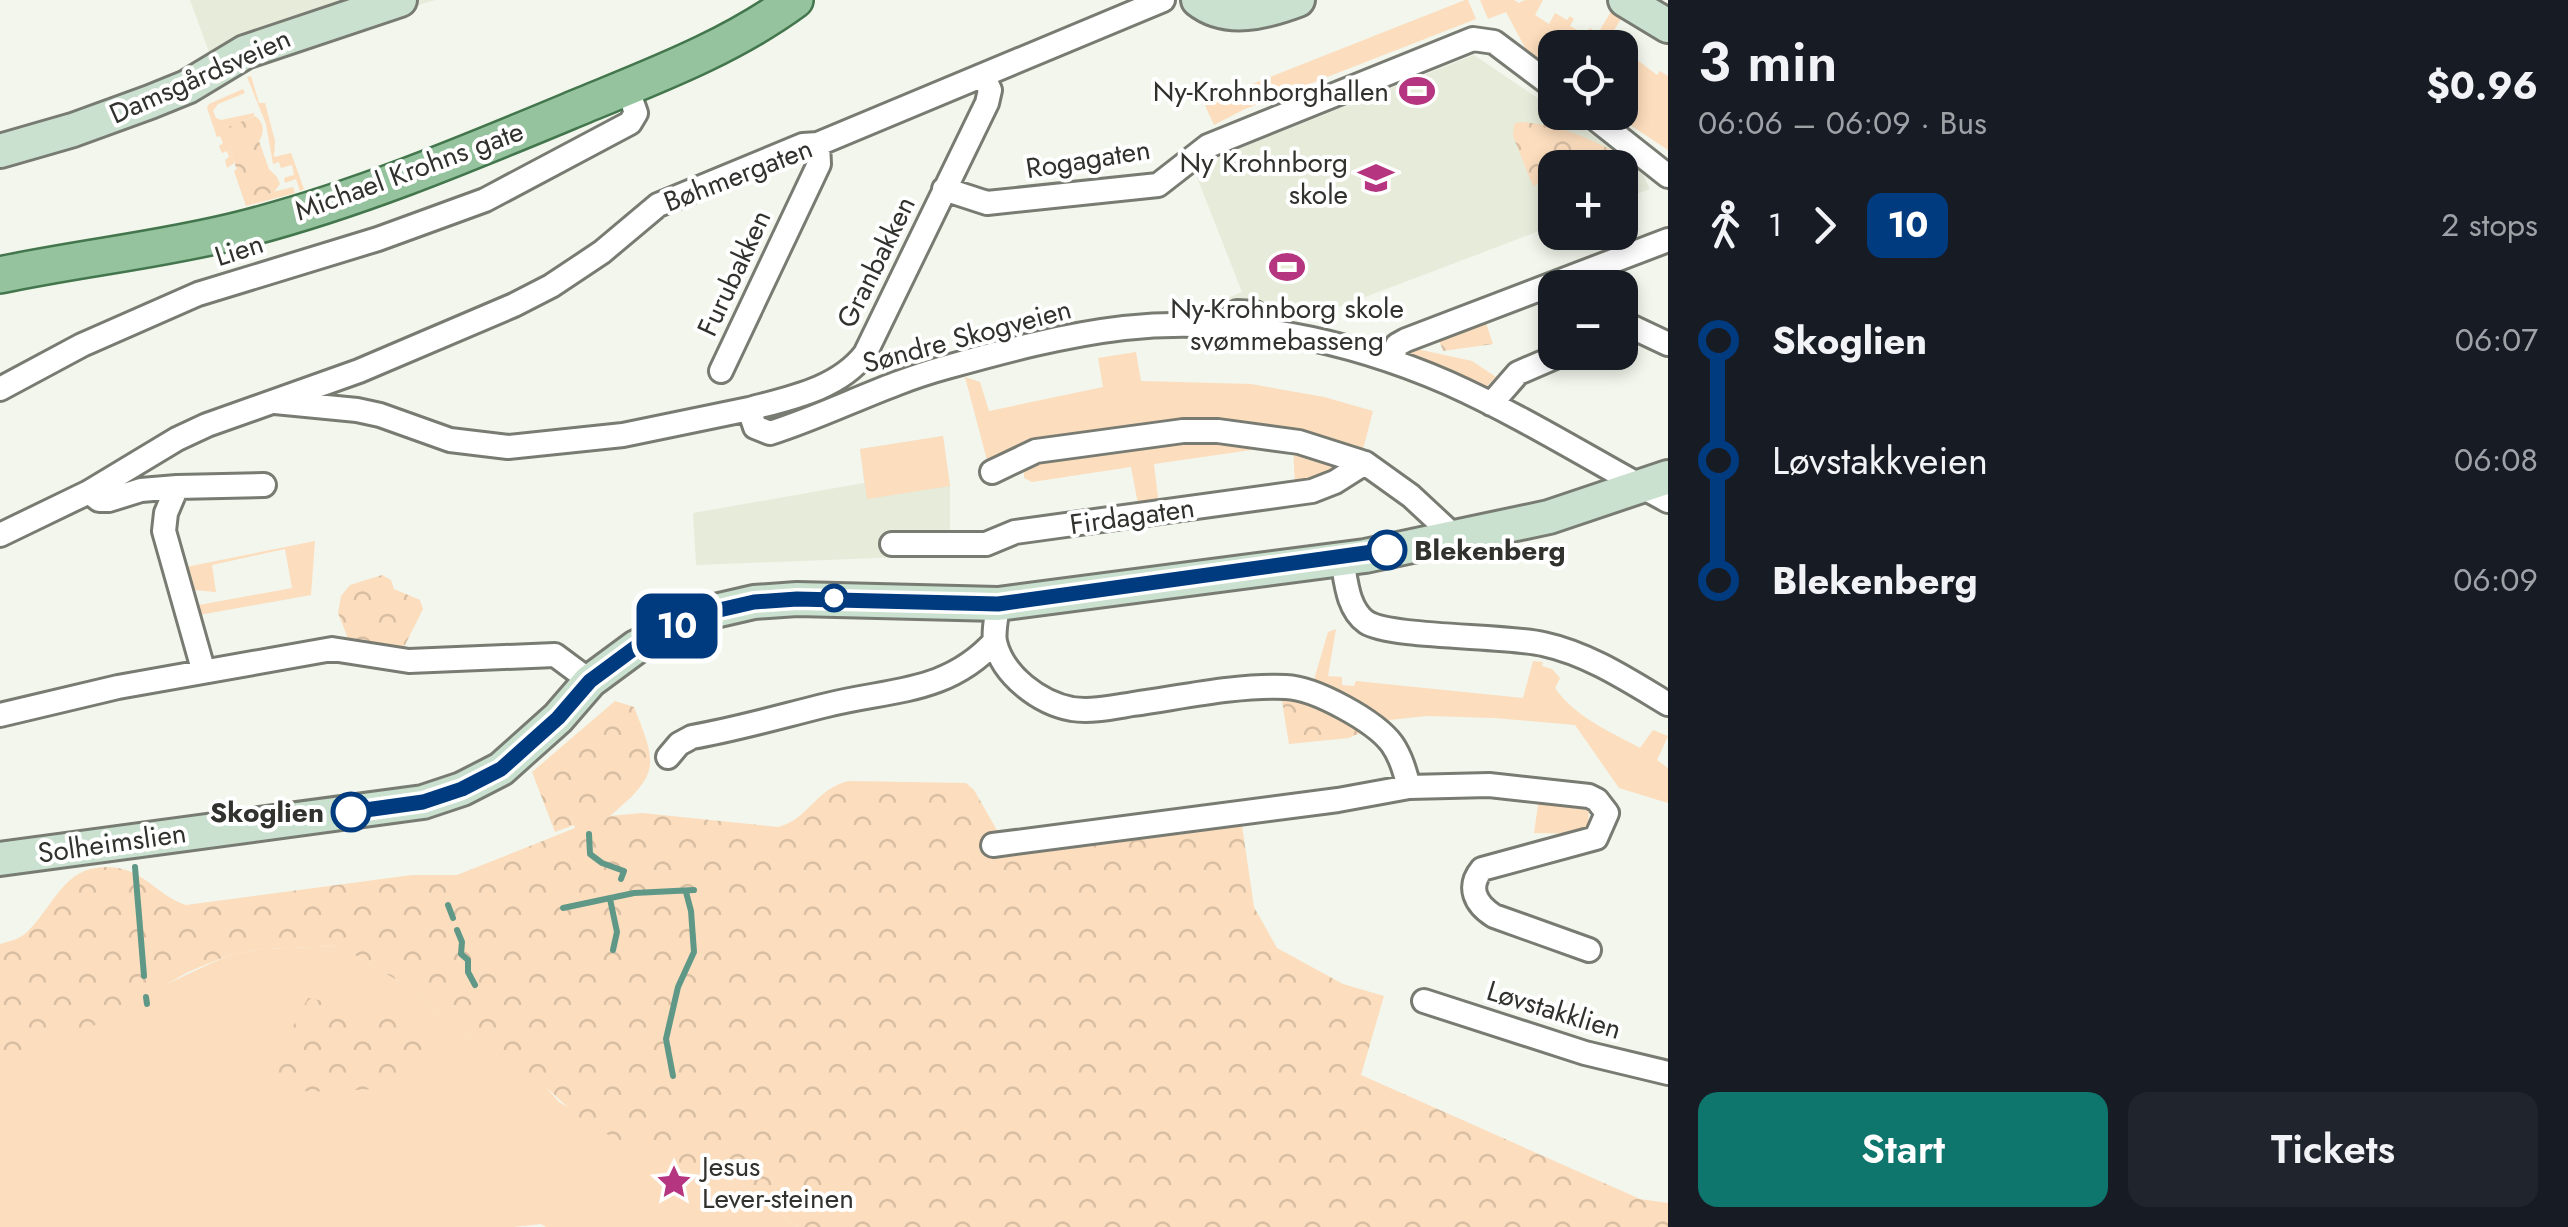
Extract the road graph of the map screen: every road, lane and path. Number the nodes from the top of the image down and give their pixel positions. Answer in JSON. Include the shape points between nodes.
{"nodes":[{"id":1,"x":400,"y":0,"type":"edge"},
{"id":2,"x":795,"y":0,"type":"edge"},
{"id":3,"x":1164,"y":0,"type":"edge"},
{"id":4,"x":1198,"y":0,"type":"edge"},
{"id":5,"x":1298,"y":0,"type":"edge"},
{"id":6,"x":1626,"y":0,"type":"edge"},
{"id":7,"x":1668,"y":26,"type":"edge"},
{"id":8,"x":1538,"y":75,"type":"edge"},
{"id":9,"x":984,"y":77,"type":"junction"},
{"id":10,"x":627,"y":87,"type":"junction"},
{"id":11,"x":1610,"y":130,"type":"edge"},
{"id":12,"x":818,"y":144,"type":"junction"},
{"id":13,"x":0,"y":151,"type":"edge"},
{"id":14,"x":1667,"y":174,"type":"edge"},
{"id":15,"x":1642,"y":181,"type":"dead end"},
{"id":16,"x":944,"y":188,"type":"junction"},
{"id":17,"x":1668,"y":240,"type":"edge"},
{"id":18,"x":0,"y":275,"type":"edge"},
{"id":19,"x":1255,"y":312,"type":"dead end"},
{"id":20,"x":1219,"y":326,"type":"junction"},
{"id":21,"x":1638,"y":329,"type":"edge"},
{"id":22,"x":1668,"y":344,"type":"edge"},
{"id":23,"x":1391,"y":361,"type":"junction"},
{"id":24,"x":1538,"y":365,"type":"edge"},
{"id":25,"x":721,"y":371,"type":"dead end"},
{"id":26,"x":0,"y":389,"type":"edge"},
{"id":27,"x":275,"y":402,"type":"junction"},
{"id":28,"x":1491,"y":404,"type":"junction"},
{"id":29,"x":748,"y":409,"type":"junction"},
{"id":30,"x":1366,"y":463,"type":"junction"},
{"id":31,"x":992,"y":472,"type":"dead end"},
{"id":32,"x":264,"y":484,"type":"dead end"},
{"id":33,"x":178,"y":487,"type":"junction"},
{"id":34,"x":1659,"y":488,"type":"edge"},
{"id":35,"x":89,"y":492,"type":"junction"},
{"id":36,"x":0,"y":535,"type":"edge"},
{"id":37,"x":1454,"y":536,"type":"junction"},
{"id":38,"x":892,"y":544,"type":"dead end"},
{"id":39,"x":1342,"y":559,"type":"junction"},
{"id":40,"x":998,"y":604,"type":"junction"},
{"id":41,"x":994,"y":641,"type":"junction"},
{"id":42,"x":201,"y":662,"type":"dead end"},
{"id":43,"x":590,"y":681,"type":"junction"},
{"id":44,"x":1668,"y":704,"type":"edge"},
{"id":45,"x":0,"y":715,"type":"edge"},
{"id":46,"x":668,"y":757,"type":"dead end"},
{"id":47,"x":1409,"y":786,"type":"junction"},
{"id":48,"x":992,"y":845,"type":"dead end"},
{"id":49,"x":0,"y":859,"type":"edge"},
{"id":50,"x":1589,"y":950,"type":"dead end"},
{"id":51,"x":1424,"y":1001,"type":"dead end"},
{"id":52,"x":1668,"y":1073,"type":"edge"}],
"edges":[{"from":1,"to":13,"type":"street","name":"Damsgårdsveien","via":[[246,52],[150,102]]},
{"from":2,"to":10,"type":"main road","name":"Michael Krohns gate","via":[[714,50]]},
{"from":3,"to":9,"type":"street","name":"Bøhmergaten"},
{"from":4,"to":5,"type":"street","via":[[1238,14]]},
{"from":6,"to":7,"type":"street"},
{"from":8,"to":16,"type":"street","name":"Rogagaten","via":[[1494,42],[1473,39],[1208,146],[1158,185],[988,203]]},
{"from":9,"to":12,"type":"street","name":"Bøhmergaten"},
{"from":9,"to":16,"type":"street","name":"Granbakken","via":[[987,103]]},
{"from":10,"to":18,"type":"main road","name":"Michael Krohns gate","via":[[303,212],[188,242]]},
{"from":10,"to":26,"type":"street","name":"Lien","via":[[636,113],[630,122],[486,200],[198,294]]},
{"from":11,"to":14,"type":"street"},
{"from":12,"to":25,"type":"street","name":"Furubakken","via":[[819,164]]},
{"from":12,"to":27,"type":"street","name":"Bøhmergaten","via":[[658,206],[602,252],[514,306]]},
{"from":14,"to":15,"type":"street"},
{"from":16,"to":29,"type":"street","name":"Granbakken","via":[[855,367],[825,385]]},
{"from":17,"to":23,"type":"street","via":[[1406,340]]},
{"from":19,"to":20,"type":"street","via":[[1237,312]]},
{"from":20,"to":23,"type":"street","name":"Søndre Skogveien","via":[[1319,340]]},
{"from":20,"to":29,"type":"street","name":"Søndre Skogveien","via":[[1125,328],[1022,347],[903,380],[770,433],[756,428]]},
{"from":21,"to":22,"type":"street"},
{"from":23,"to":28,"type":"street","name":"Søndre Skogveien"},
{"from":24,"to":28,"type":"street","via":[[1518,374]]},
{"from":27,"to":29,"type":"street","via":[[357,410],[450,440],[508,447],[622,435]]},
{"from":27,"to":35,"type":"street","name":"Bøhmergaten","via":[[177,439]]},
{"from":28,"to":34,"type":"street","name":"Søndre Skogveien"},
{"from":30,"to":31,"type":"street","via":[[1298,442],[1183,431],[1036,450]]},
{"from":30,"to":37,"type":"street"},
{"from":30,"to":38,"type":"street","name":"Firdagaten","via":[[1312,491],[1015,532],[986,544]]},
{"from":32,"to":33,"type":"street"},
{"from":33,"to":35,"type":"street","via":[[109,500]]},
{"from":33,"to":42,"type":"street","via":[[164,530]]},
{"from":34,"to":37,"type":"street","name":"Solheimslien"},
{"from":35,"to":36,"type":"street","name":"Bøhmergaten"},
{"from":37,"to":39,"type":"street","name":"Solheimslien"},
{"from":39,"to":40,"type":"street","name":"Solheimslien"},
{"from":39,"to":44,"type":"street","via":[[1354,610],[1376,626],[1550,646],[1599,664]]},
{"from":40,"to":41,"type":"street"},
{"from":40,"to":43,"type":"street","name":"Solheimslien","via":[[754,602],[674,627]]},
{"from":41,"to":46,"type":"street","via":[[967,667],[928,686],[692,737]]},
{"from":41,"to":47,"type":"street","via":[[1024,686],[1075,710],[1265,687],[1306,692],[1360,718],[1390,742]]},
{"from":43,"to":45,"type":"street","via":[[555,655],[409,661],[332,649]]},
{"from":43,"to":49,"type":"street","name":"Solheimslien","via":[[518,757],[423,802]]},
{"from":47,"to":48,"type":"street"},
{"from":47,"to":50,"type":"street","via":[[1488,785],[1597,800],[1606,812],[1596,838],[1482,868],[1473,888],[1480,906],[1494,916]]},
{"from":51,"to":52,"type":"street","name":"Løvstakklien"}]}
